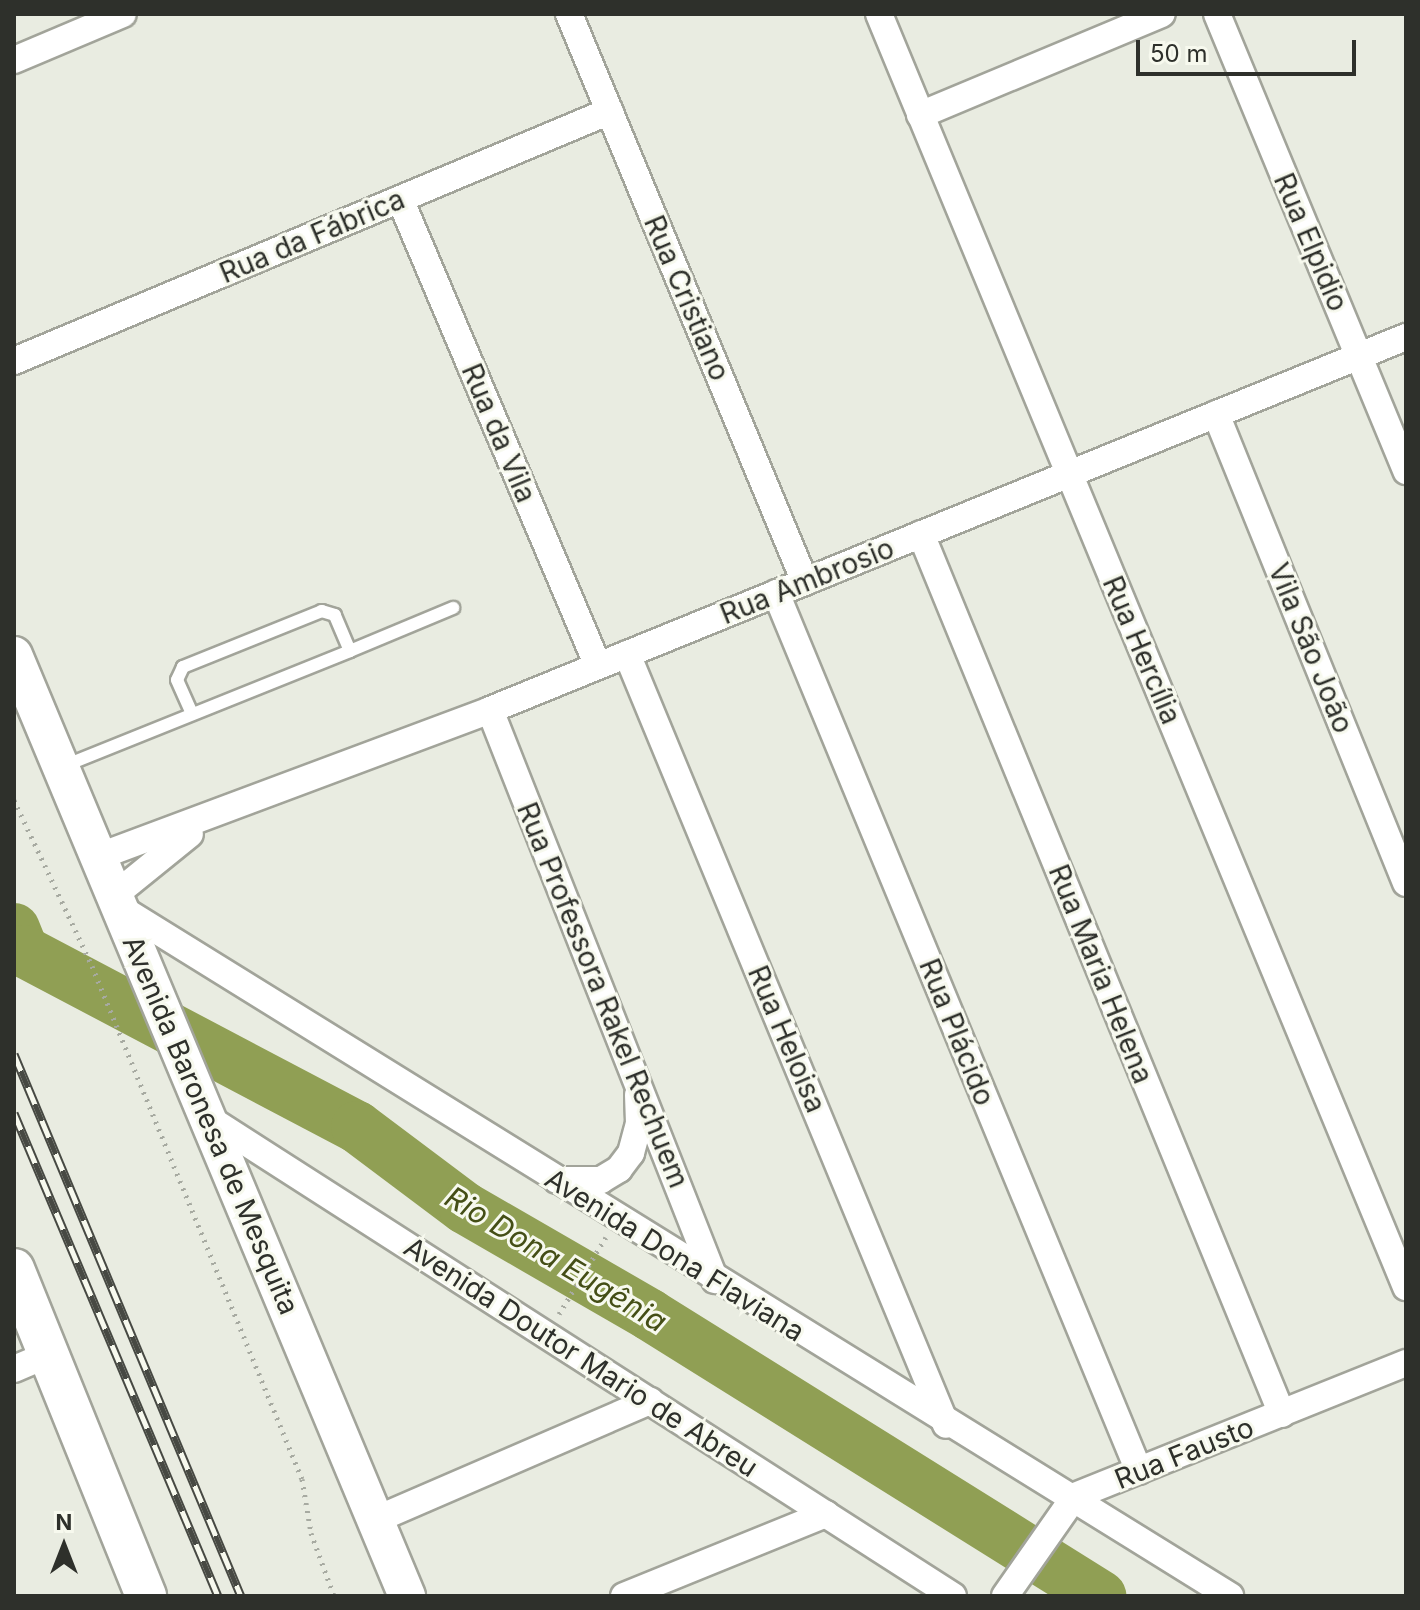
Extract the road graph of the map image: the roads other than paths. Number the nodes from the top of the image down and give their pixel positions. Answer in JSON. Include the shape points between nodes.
{"nodes":[{"id":1,"x":123,"y":14,"type":"edge"},
{"id":2,"x":569,"y":14,"type":"edge"},
{"id":3,"x":879,"y":14,"type":"edge"},
{"id":4,"x":1162,"y":14,"type":"edge"},
{"id":5,"x":1217,"y":14,"type":"edge"},
{"id":6,"x":14,"y":60,"type":"edge"},
{"id":7,"x":610,"y":111,"type":"junction"},
{"id":8,"x":920,"y":115,"type":"junction"},
{"id":9,"x":400,"y":199,"type":"junction"},
{"id":10,"x":1406,"y":337,"type":"edge"},
{"id":11,"x":1359,"y":356,"type":"junction"},
{"id":12,"x":14,"y":361,"type":"edge"},
{"id":13,"x":1216,"y":414,"type":"junction"},
{"id":14,"x":1406,"y":471,"type":"edge"},
{"id":15,"x":1069,"y":474,"type":"junction"},
{"id":16,"x":921,"y":534,"type":"junction"},
{"id":17,"x":805,"y":582,"type":"junction"},
{"id":18,"x":776,"y":593,"type":"junction"},
{"id":19,"x":453,"y":608,"type":"dead end"},
{"id":20,"x":350,"y":651,"type":"junction"},
{"id":21,"x":627,"y":654,"type":"junction"},
{"id":22,"x":14,"y":655,"type":"edge"},
{"id":23,"x":598,"y":666,"type":"junction"},
{"id":24,"x":490,"y":710,"type":"junction"},
{"id":25,"x":192,"y":714,"type":"junction"},
{"id":26,"x":62,"y":767,"type":"junction"},
{"id":27,"x":206,"y":818,"type":"junction"},
{"id":28,"x":100,"y":856,"type":"junction"},
{"id":29,"x":1406,"y":883,"type":"edge"},
{"id":30,"x":119,"y":902,"type":"junction"},
{"id":31,"x":633,"y":1071,"type":"junction"},
{"id":32,"x":208,"y":1118,"type":"junction"},
{"id":33,"x":554,"y":1180,"type":"junction"},
{"id":34,"x":14,"y":1269,"type":"edge"},
{"id":35,"x":715,"y":1280,"type":"junction"},
{"id":36,"x":1406,"y":1287,"type":"edge"},
{"id":37,"x":32,"y":1362,"type":"edge"},
{"id":38,"x":1406,"y":1363,"type":"edge"},
{"id":39,"x":650,"y":1401,"type":"junction"},
{"id":40,"x":1282,"y":1414,"type":"junction"},
{"id":41,"x":946,"y":1425,"type":"junction"},
{"id":42,"x":1139,"y":1471,"type":"junction"},
{"id":43,"x":1075,"y":1496,"type":"junction"},
{"id":44,"x":826,"y":1514,"type":"junction"},
{"id":45,"x":375,"y":1520,"type":"junction"},
{"id":46,"x":1006,"y":1594,"type":"edge"},
{"id":47,"x":146,"y":1596,"type":"edge"},
{"id":48,"x":407,"y":1596,"type":"edge"},
{"id":49,"x":624,"y":1596,"type":"edge"},
{"id":50,"x":953,"y":1596,"type":"edge"},
{"id":51,"x":1230,"y":1596,"type":"edge"}],
"edges":[{"from":1,"to":6,"type":"street"},
{"from":2,"to":7,"type":"street","name":"Rua Cristiano"},
{"from":3,"to":8,"type":"street","name":"Rua Hercília"},
{"from":4,"to":8,"type":"street"},
{"from":5,"to":11,"type":"street","name":"Rua Elpidio"},
{"from":7,"to":9,"type":"street","name":"Rua da Fábrica"},
{"from":7,"to":17,"type":"street","name":"Rua Cristiano"},
{"from":8,"to":15,"type":"street","name":"Rua Hercília"},
{"from":9,"to":12,"type":"street","name":"Rua da Fábrica"},
{"from":9,"to":23,"type":"street","name":"Rua da Vila"},
{"from":10,"to":11,"type":"street","name":"Rua Ambrosio"},
{"from":11,"to":13,"type":"street","name":"Rua Ambrosio"},
{"from":11,"to":14,"type":"street","name":"Rua Elpidio"},
{"from":13,"to":15,"type":"street","name":"Rua Ambrosio"},
{"from":13,"to":29,"type":"street","name":"Vila São João"},
{"from":15,"to":16,"type":"street","name":"Rua Ambrosio"},
{"from":15,"to":36,"type":"street","name":"Rua Hercília"},
{"from":16,"to":17,"type":"street","name":"Rua Ambrosio"},
{"from":16,"to":40,"type":"street","name":"Rua Maria Helena"},
{"from":17,"to":18,"type":"street","name":"Rua Ambrosio"},
{"from":18,"to":21,"type":"street","name":"Rua Ambrosio"},
{"from":18,"to":42,"type":"street","name":"Rua Plácido"},
{"from":19,"to":20,"type":"lane"},
{"from":20,"to":25,"type":"lane"},
{"from":20,"to":25,"type":"lane","via":[[335,615],[322,611],[183,667],[177,680]]},
{"from":21,"to":23,"type":"street","name":"Rua Ambrosio"},
{"from":21,"to":41,"type":"street","name":"Rua Heloisa"},
{"from":22,"to":26,"type":"main road","name":"Avenida Baronesa de Mesquita"},
{"from":23,"to":24,"type":"street","name":"Rua Ambrosio"},
{"from":24,"to":27,"type":"street","name":"Rua Ambrosio"},
{"from":24,"to":31,"type":"street","name":"Rua Professora Rakel Rechuem"},
{"from":25,"to":26,"type":"lane"},
{"from":26,"to":28,"type":"main road","name":"Avenida Baronesa de Mesquita"},
{"from":27,"to":28,"type":"street","name":"Rua Ambrosio"},
{"from":27,"to":30,"type":"street","name":"Rua Ambrosio"},
{"from":28,"to":30,"type":"main road","name":"Avenida Baronesa de Mesquita"},
{"from":30,"to":32,"type":"main road","name":"Avenida Baronesa de Mesquita"},
{"from":30,"to":33,"type":"street","name":"Avenida Dona Flaviana"},
{"from":31,"to":33,"type":"street","via":[[639,1123],[631,1153],[601,1180]]},
{"from":31,"to":35,"type":"street","name":"Rua Professora Rakel Rechuem"},
{"from":32,"to":39,"type":"street","name":"Avenida Doutor Mario de Abreu"},
{"from":32,"to":45,"type":"main road","name":"Avenida Baronesa de Mesquita"},
{"from":33,"to":35,"type":"street","name":"Avenida Dona Flaviana"},
{"from":34,"to":37,"type":"main road"},
{"from":35,"to":41,"type":"street","name":"Avenida Dona Flaviana"},
{"from":37,"to":47,"type":"main road"},
{"from":38,"to":40,"type":"street","name":"Rua Fausto"},
{"from":39,"to":44,"type":"street","name":"Avenida Doutor Mario de Abreu"},
{"from":39,"to":45,"type":"street"},
{"from":40,"to":42,"type":"street","name":"Rua Fausto"},
{"from":41,"to":43,"type":"street","name":"Avenida Dona Flaviana"},
{"from":42,"to":43,"type":"street","name":"Rua Fausto"},
{"from":43,"to":46,"type":"street"},
{"from":43,"to":51,"type":"street","name":"Avenida Dona Flaviana"},
{"from":44,"to":49,"type":"street"},
{"from":44,"to":50,"type":"street","name":"Avenida Doutor Mario de Abreu"},
{"from":45,"to":48,"type":"main road","name":"Avenida Baronesa de Mesquita"}]}
